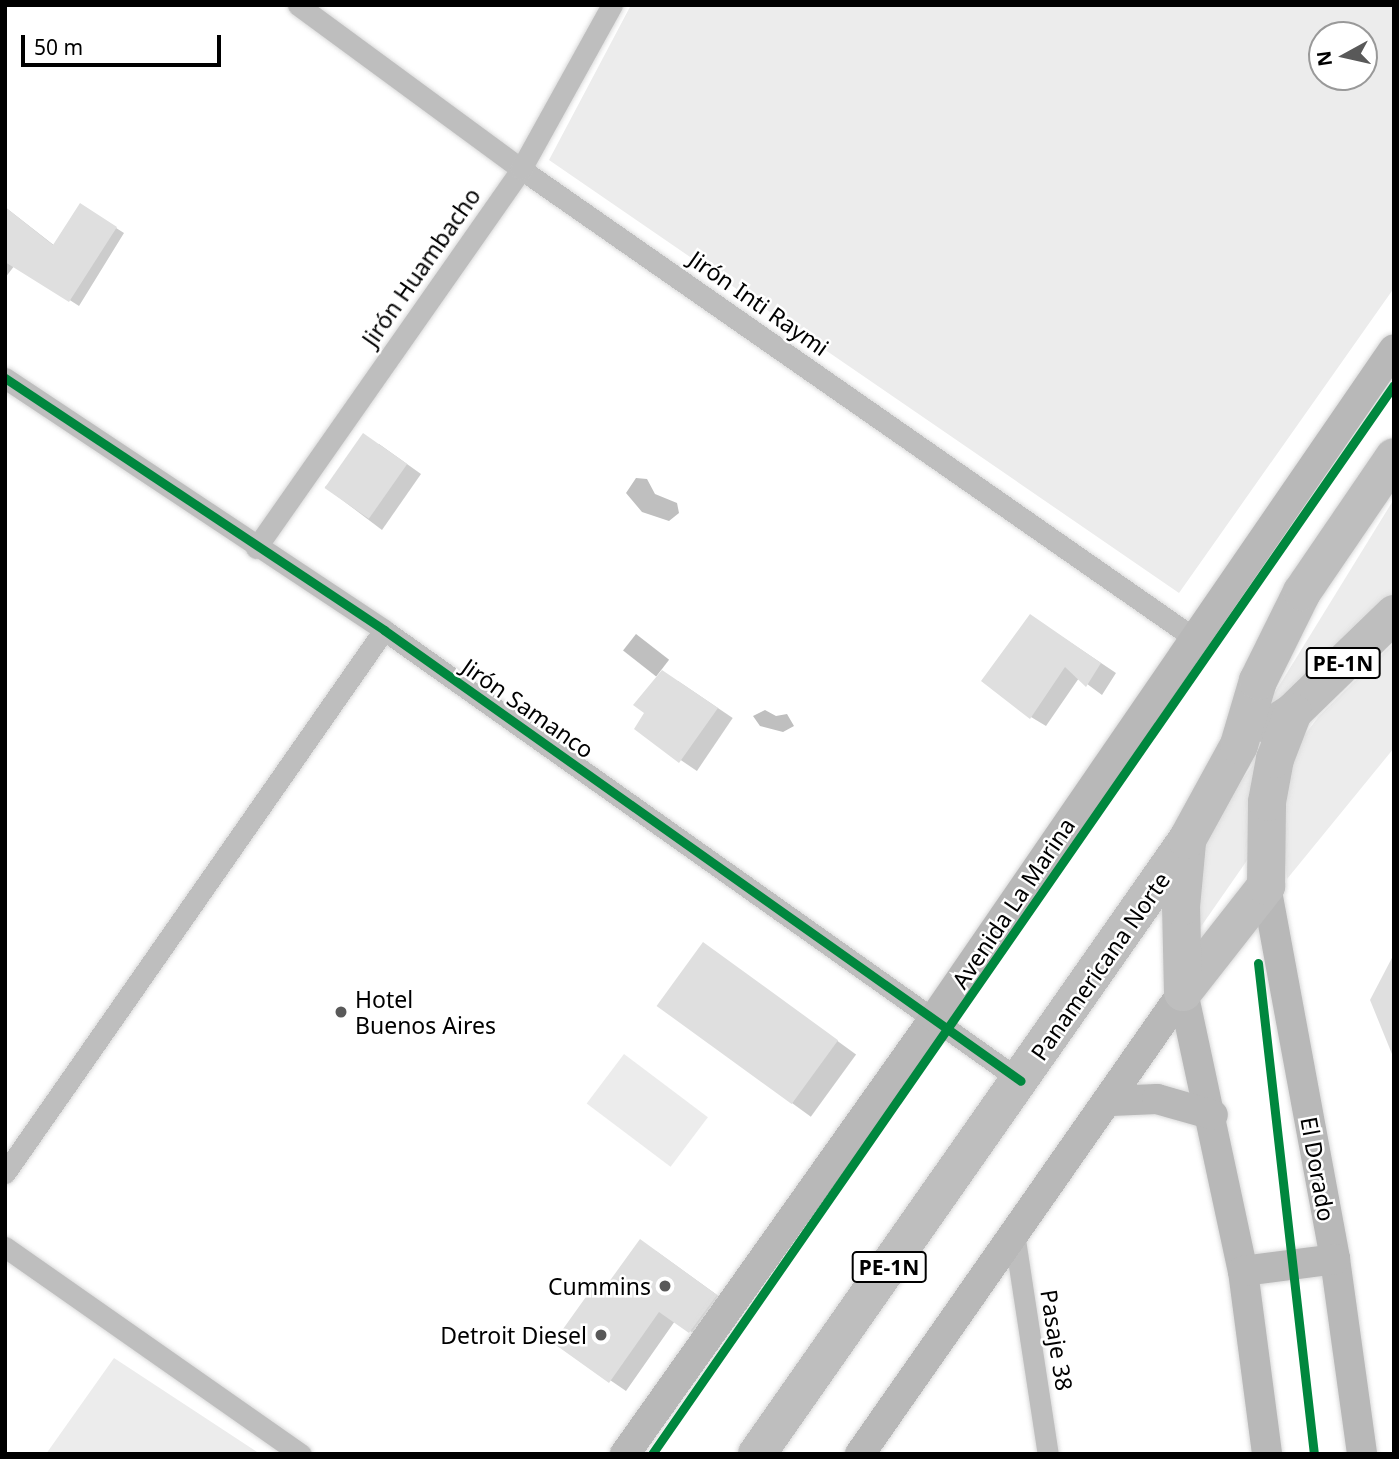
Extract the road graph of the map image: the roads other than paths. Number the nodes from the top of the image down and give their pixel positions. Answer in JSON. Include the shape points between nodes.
{"nodes":[{"id":1,"x":298,"y":5,"type":"edge"},
{"id":2,"x":612,"y":5,"type":"edge"},
{"id":3,"x":521,"y":169,"type":"junction"},
{"id":4,"x":1394,"y":348,"type":"edge"},
{"id":5,"x":5,"y":378,"type":"edge"},
{"id":6,"x":1394,"y":457,"type":"edge"},
{"id":7,"x":256,"y":548,"type":"junction"},
{"id":8,"x":1394,"y":614,"type":"edge"},
{"id":9,"x":384,"y":630,"type":"junction"},
{"id":10,"x":1194,"y":638,"type":"junction"},
{"id":11,"x":1293,"y":712,"type":"junction"},
{"id":12,"x":1239,"y":745,"type":"junction"},
{"id":13,"x":1187,"y":839,"type":"junction"},
{"id":14,"x":1266,"y":886,"type":"junction"},
{"id":15,"x":1183,"y":992,"type":"junction"},
{"id":16,"x":935,"y":1017,"type":"junction"},
{"id":17,"x":1021,"y":1081,"type":"junction"},
{"id":18,"x":1111,"y":1101,"type":"junction"},
{"id":19,"x":1213,"y":1115,"type":"junction"},
{"id":20,"x":5,"y":1173,"type":"edge"},
{"id":21,"x":1014,"y":1233,"type":"junction"},
{"id":22,"x":5,"y":1247,"type":"edge"},
{"id":23,"x":1335,"y":1259,"type":"junction"},
{"id":24,"x":1243,"y":1271,"type":"junction"},
{"id":25,"x":301,"y":1454,"type":"edge"},
{"id":26,"x":625,"y":1454,"type":"edge"},
{"id":27,"x":757,"y":1454,"type":"edge"},
{"id":28,"x":860,"y":1454,"type":"edge"},
{"id":29,"x":1048,"y":1454,"type":"edge"},
{"id":30,"x":1267,"y":1454,"type":"edge"},
{"id":31,"x":1362,"y":1454,"type":"edge"}],
"edges":[{"from":1,"to":3,"type":"street","name":"Jirón Inti Raymi"},
{"from":2,"to":3,"type":"street","name":"Jirón Huambacho"},
{"from":3,"to":7,"type":"street","name":"Jirón Huambacho"},
{"from":3,"to":10,"type":"street","name":"Jirón Inti Raymi"},
{"from":4,"to":10,"type":"main road","name":"Avenida La Marina"},
{"from":5,"to":7,"type":"street","name":"Jirón Samanco"},
{"from":6,"to":12,"type":"highway","name":"Panamericana Norte","number":"PE-1N","via":[[1302,592],[1258,681]]},
{"from":7,"to":9,"type":"street","name":"Jirón Samanco"},
{"from":8,"to":11,"type":"highway","name":"Panamericana Norte","number":"PE-1N"},
{"from":9,"to":16,"type":"street","name":"Jirón Samanco"},
{"from":9,"to":20,"type":"street"},
{"from":10,"to":16,"type":"main road","name":"Avenida La Marina"},
{"from":11,"to":12,"type":"highway","name":"Panamericana Norte","number":"PE-1N"},
{"from":11,"to":14,"type":"highway","via":[[1275,759],[1267,802]]},
{"from":12,"to":13,"type":"highway","name":"Panamericana Norte","number":"PE-1N"},
{"from":13,"to":15,"type":"highway","via":[[1181,907]]},
{"from":13,"to":17,"type":"highway","name":"Panamericana Norte","number":"PE-1N"},
{"from":14,"to":15,"type":"highway"},
{"from":14,"to":23,"type":"main road","name":"El Dorado"},
{"from":15,"to":18,"type":"main road"},
{"from":15,"to":19,"type":"main road"},
{"from":16,"to":17,"type":"street","name":"Jirón Samanco"},
{"from":16,"to":26,"type":"main road","name":"Avenida La Marina"},
{"from":17,"to":27,"type":"highway","name":"Panamericana Norte","number":"PE-1N"},
{"from":18,"to":19,"type":"main road","via":[[1157,1099]]},
{"from":18,"to":21,"type":"main road"},
{"from":19,"to":24,"type":"main road"},
{"from":21,"to":28,"type":"main road"},
{"from":21,"to":29,"type":"street","name":"Pasaje 38"},
{"from":22,"to":25,"type":"street"},
{"from":23,"to":24,"type":"main road"},
{"from":23,"to":31,"type":"main road","name":"El Dorado"},
{"from":24,"to":30,"type":"main road"}]}
